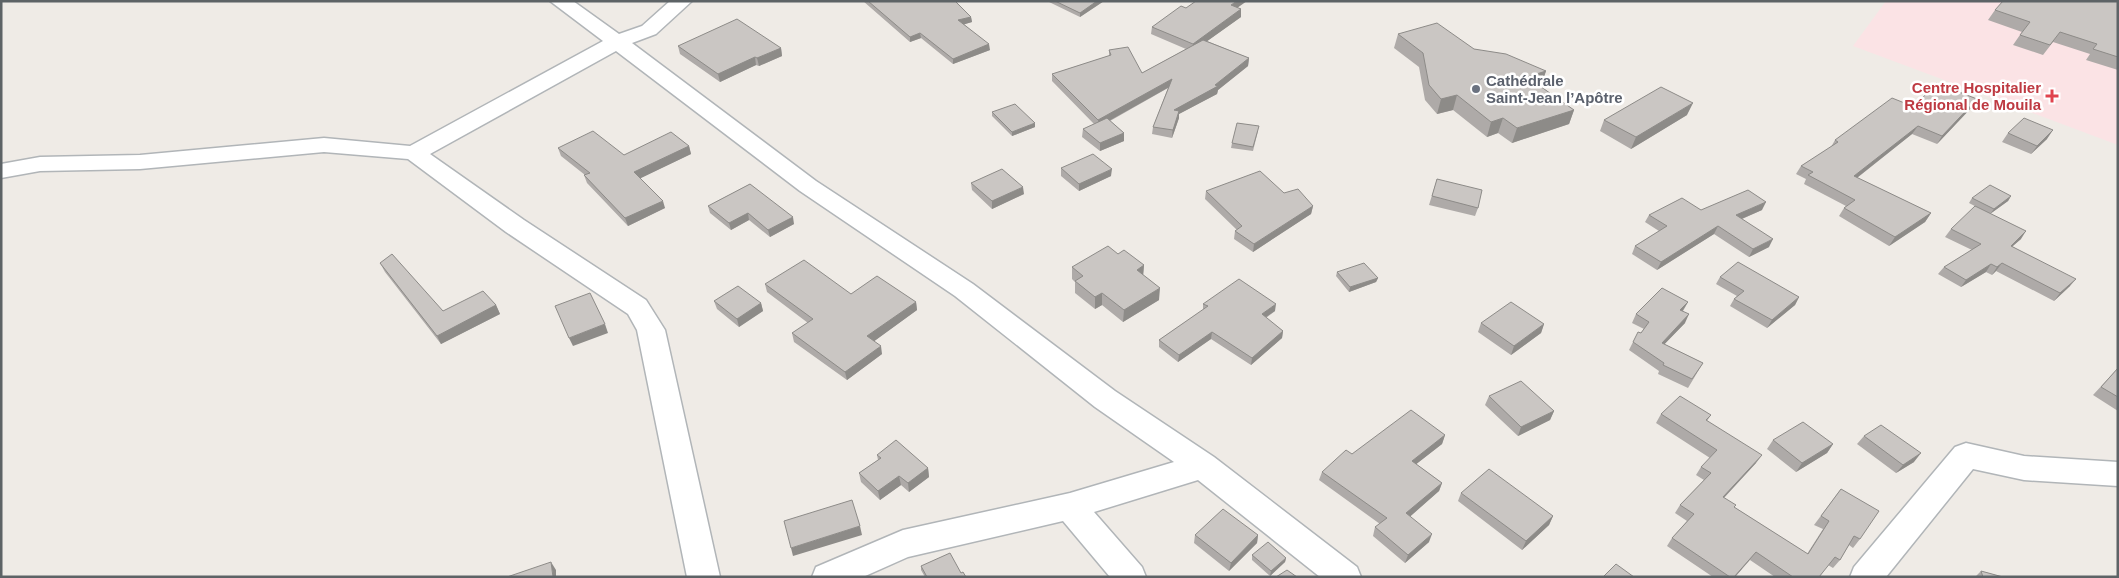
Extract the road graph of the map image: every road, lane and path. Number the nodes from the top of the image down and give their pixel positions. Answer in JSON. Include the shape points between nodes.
{"nodes":[{"id":1,"x":560,"y":1,"type":"edge"},
{"id":2,"x":682,"y":1,"type":"edge"},
{"id":3,"x":617,"y":42,"type":"junction"},
{"id":4,"x":414,"y":153,"type":"junction"},
{"id":5,"x":1,"y":171,"type":"edge"},
{"id":6,"x":1203,"y":466,"type":"junction"},
{"id":7,"x":2118,"y":474,"type":"edge"},
{"id":8,"x":1070,"y":506,"type":"junction"},
{"id":9,"x":704,"y":577,"type":"edge"},
{"id":10,"x":828,"y":577,"type":"edge"},
{"id":11,"x":1130,"y":577,"type":"edge"},
{"id":12,"x":1345,"y":577,"type":"edge"},
{"id":13,"x":1866,"y":577,"type":"edge"}],
"edges":[{"from":1,"to":3,"type":"street"},
{"from":2,"to":3,"type":"street","via":[[649,30]]},
{"from":3,"to":4,"type":"street"},
{"from":3,"to":6,"type":"street","via":[[808,186],[964,290],[1105,399]]},
{"from":4,"to":5,"type":"street","via":[[324,145],[140,162],[40,164]]},
{"from":4,"to":9,"type":"street","via":[[515,226],[638,307],[651,330]]},
{"from":6,"to":8,"type":"street"},
{"from":6,"to":12,"type":"street"},
{"from":7,"to":13,"type":"street","via":[[2024,468],[1966,455]]},
{"from":8,"to":10,"type":"street","via":[[903,544]]},
{"from":8,"to":11,"type":"street"}]}
